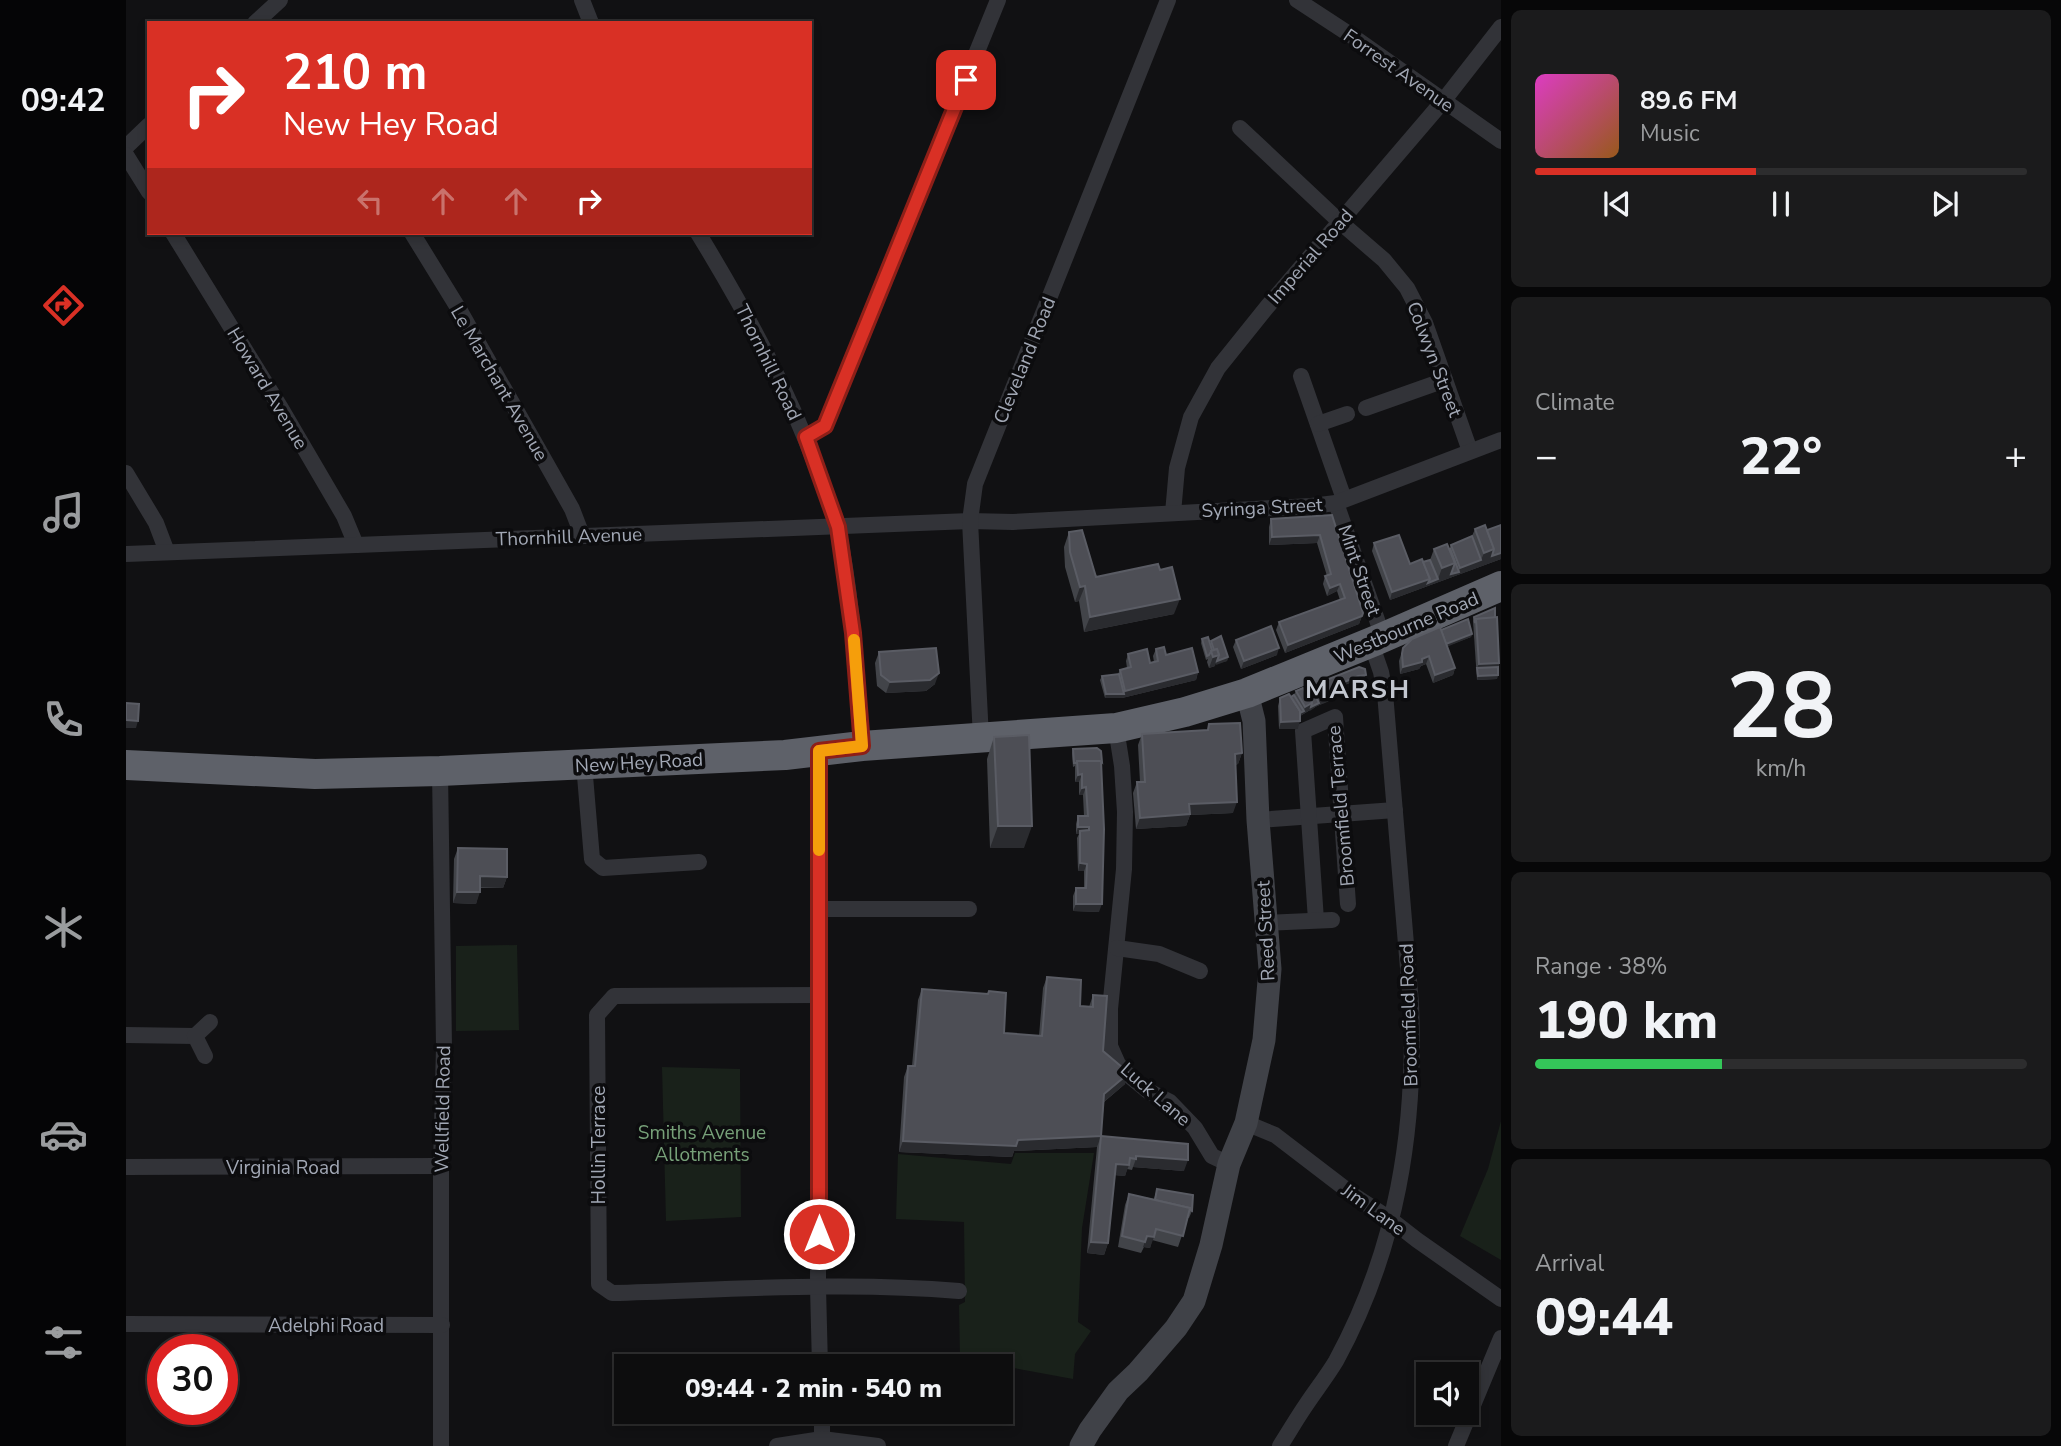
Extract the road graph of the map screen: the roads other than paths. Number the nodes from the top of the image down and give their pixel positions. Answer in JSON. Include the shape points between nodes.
{"nodes":[{"id":1,"x":582,"y":0,"type":"edge"},
{"id":2,"x":998,"y":0,"type":"edge"},
{"id":3,"x":1168,"y":0,"type":"edge"},
{"id":4,"x":1297,"y":0,"type":"edge"},
{"id":5,"x":275,"y":11,"type":"edge"},
{"id":6,"x":258,"y":21,"type":"edge"},
{"id":7,"x":589,"y":21,"type":"edge"},
{"id":8,"x":1501,"y":27,"type":"edge"},
{"id":9,"x":1444,"y":100,"type":"junction"},
{"id":10,"x":147,"y":127,"type":"edge"},
{"id":11,"x":1240,"y":128,"type":"dead end"},
{"id":12,"x":1501,"y":141,"type":"edge"},
{"id":13,"x":126,"y":147,"type":"edge"},
{"id":14,"x":126,"y":155,"type":"edge"},
{"id":15,"x":147,"y":189,"type":"edge"},
{"id":16,"x":1340,"y":222,"type":"junction"},
{"id":17,"x":174,"y":235,"type":"edge"},
{"id":18,"x":413,"y":235,"type":"edge"},
{"id":19,"x":699,"y":235,"type":"edge"},
{"id":20,"x":1301,"y":376,"type":"dead end"},
{"id":21,"x":1445,"y":380,"type":"junction"},
{"id":22,"x":1366,"y":408,"type":"dead end"},
{"id":23,"x":1347,"y":414,"type":"dead end"},
{"id":24,"x":1318,"y":425,"type":"junction"},
{"id":25,"x":806,"y":437,"type":"junction"},
{"id":26,"x":1501,"y":440,"type":"edge"},
{"id":27,"x":1470,"y":452,"type":"junction"},
{"id":28,"x":126,"y":473,"type":"edge"},
{"id":29,"x":1340,"y":501,"type":"junction"},
{"id":30,"x":1173,"y":513,"type":"junction"},
{"id":31,"x":970,"y":521,"type":"junction"},
{"id":32,"x":1013,"y":522,"type":"joint"},
{"id":33,"x":838,"y":527,"type":"junction"},
{"id":34,"x":582,"y":535,"type":"junction"},
{"id":35,"x":356,"y":545,"type":"junction"},
{"id":36,"x":167,"y":552,"type":"junction"},
{"id":37,"x":126,"y":554,"type":"edge"},
{"id":38,"x":1501,"y":586,"type":"edge"},
{"id":39,"x":1377,"y":640,"type":"junction"},
{"id":40,"x":1247,"y":694,"type":"junction"},
{"id":41,"x":1151,"y":721,"type":"joint"},
{"id":42,"x":1116,"y":727,"type":"junction"},
{"id":43,"x":981,"y":738,"type":"junction"},
{"id":44,"x":862,"y":746,"type":"junction"},
{"id":45,"x":819,"y":751,"type":"junction"},
{"id":46,"x":584,"y":764,"type":"junction"},
{"id":47,"x":126,"y":765,"type":"edge"},
{"id":48,"x":440,"y":771,"type":"junction"},
{"id":49,"x":1395,"y":810,"type":"junction"},
{"id":50,"x":1342,"y":814,"type":"junction"},
{"id":51,"x":1308,"y":816,"type":"junction"},
{"id":52,"x":1258,"y":820,"type":"junction"},
{"id":53,"x":699,"y":862,"type":"dead end"},
{"id":54,"x":1348,"y":904,"type":"dead end"},
{"id":55,"x":820,"y":909,"type":"junction"},
{"id":56,"x":969,"y":909,"type":"dead end"},
{"id":57,"x":1266,"y":923,"type":"junction"},
{"id":58,"x":1117,"y":948,"type":"junction"},
{"id":59,"x":1200,"y":971,"type":"dead end"},
{"id":60,"x":820,"y":995,"type":"junction"},
{"id":61,"x":210,"y":1022,"type":"dead end"},
{"id":62,"x":126,"y":1035,"type":"edge"},
{"id":63,"x":195,"y":1036,"type":"junction"},
{"id":64,"x":205,"y":1056,"type":"dead end"},
{"id":65,"x":1247,"y":1124,"type":"junction"},
{"id":66,"x":1229,"y":1164,"type":"junction"},
{"id":67,"x":126,"y":1167,"type":"edge"},
{"id":68,"x":441,"y":1167,"type":"junction"},
{"id":69,"x":1390,"y":1219,"type":"junction"},
{"id":70,"x":818,"y":1287,"type":"junction"},
{"id":71,"x":959,"y":1291,"type":"dead end"},
{"id":72,"x":1501,"y":1299,"type":"edge"},
{"id":73,"x":126,"y":1324,"type":"edge"},
{"id":74,"x":442,"y":1325,"type":"junction"},
{"id":75,"x":1501,"y":1338,"type":"edge"},
{"id":76,"x":820,"y":1354,"type":"edge"},
{"id":77,"x":822,"y":1424,"type":"edge"},
{"id":78,"x":822,"y":1438,"type":"junction"},
{"id":79,"x":441,"y":1446,"type":"edge"},
{"id":80,"x":777,"y":1446,"type":"edge"},
{"id":81,"x":878,"y":1446,"type":"edge"},
{"id":82,"x":1080,"y":1446,"type":"edge"},
{"id":83,"x":1280,"y":1446,"type":"edge"},
{"id":84,"x":1457,"y":1446,"type":"edge"}],
"edges":[{"from":1,"to":7,"type":"street"},
{"from":2,"to":25,"type":"street","via":[[825,426]]},
{"from":3,"to":31,"type":"street","name":"Cleveland Road","via":[[975,484]]},
{"from":4,"to":9,"type":"street","name":"Forrest Avenue"},
{"from":5,"to":6,"type":"street"},
{"from":8,"to":9,"type":"street","name":"Imperial Road"},
{"from":9,"to":12,"type":"street","name":"Forrest Avenue"},
{"from":9,"to":16,"type":"street","name":"Imperial Road"},
{"from":10,"to":13,"type":"street"},
{"from":11,"to":16,"type":"street","name":"Colwyn Street"},
{"from":14,"to":15,"type":"street"},
{"from":16,"to":21,"type":"street","name":"Colwyn Street","via":[[1384,260],[1407,288]]},
{"from":16,"to":30,"type":"street","name":"Imperial Road","via":[[1218,368],[1191,417],[1177,468]]},
{"from":17,"to":35,"type":"street","name":"Howard Avenue","via":[[317,469]]},
{"from":18,"to":34,"type":"street","name":"Le Marchant Avenue","via":[[572,509]]},
{"from":19,"to":25,"type":"street","name":"Thornhill Road","via":[[739,299]]},
{"from":20,"to":24,"type":"street","name":"Mint Street"},
{"from":21,"to":22,"type":"street"},
{"from":21,"to":27,"type":"street","name":"Colwyn Street"},
{"from":23,"to":24,"type":"street"},
{"from":24,"to":29,"type":"street","name":"Mint Street"},
{"from":25,"to":33,"type":"street","name":"Thornhill Road"},
{"from":26,"to":27,"type":"street","name":"Syringa Street"},
{"from":27,"to":29,"type":"street","name":"Syringa Street"},
{"from":28,"to":36,"type":"street","via":[[156,523]]},
{"from":29,"to":30,"type":"street","name":"Syringa Street"},
{"from":29,"to":39,"type":"street","name":"Mint Street"},
{"from":30,"to":32,"type":"street","name":"Syringa Street"},
{"from":31,"to":32,"type":"street","name":"Thornhill Avenue"},
{"from":31,"to":33,"type":"street","name":"Thornhill Avenue"},
{"from":31,"to":43,"type":"street","name":"Cleveland Road"},
{"from":33,"to":34,"type":"street","name":"Thornhill Avenue"},
{"from":33,"to":44,"type":"street","name":"Thornhill Road"},
{"from":34,"to":35,"type":"street","name":"Thornhill Avenue"},
{"from":35,"to":36,"type":"street","name":"Thornhill Avenue"},
{"from":36,"to":37,"type":"street","name":"Thornhill Avenue"},
{"from":38,"to":39,"type":"highway","name":"Westbourne Road"},
{"from":39,"to":40,"type":"highway","name":"Westbourne Road"},
{"from":39,"to":49,"type":"street","name":"Broomfield Road"},
{"from":40,"to":41,"type":"highway","name":"Westbourne Road"},
{"from":40,"to":52,"type":"street","name":"Reed Street","via":[[1254,721]]},
{"from":41,"to":42,"type":"highway","name":"New Hey Road"},
{"from":42,"to":43,"type":"highway","name":"New Hey Road"},
{"from":42,"to":58,"type":"street","name":"Luck Lane","via":[[1125,812]]},
{"from":43,"to":44,"type":"highway","name":"New Hey Road"},
{"from":44,"to":45,"type":"highway","name":"New Hey Road"},
{"from":45,"to":46,"type":"highway","name":"New Hey Road"},
{"from":45,"to":55,"type":"street"},
{"from":46,"to":48,"type":"highway","name":"New Hey Road"},
{"from":46,"to":53,"type":"street","via":[[592,859],[603,868]]},
{"from":47,"to":48,"type":"highway","name":"New Hey Road","via":[[315,774]]},
{"from":48,"to":68,"type":"street","name":"Wellfield Road"},
{"from":49,"to":50,"type":"street"},
{"from":49,"to":69,"type":"street","name":"Broomfield Road","via":[[1413,1054],[1404,1161]]},
{"from":50,"to":51,"type":"street"},
{"from":50,"to":51,"type":"street","name":"Broomfield Terrace","via":[[1335,717],[1303,731]]},
{"from":50,"to":54,"type":"street","name":"Broomfield Terrace"},
{"from":51,"to":52,"type":"street"},
{"from":51,"to":57,"type":"street","name":"Broomfield Terrace","via":[[1324,920]]},
{"from":52,"to":57,"type":"street","name":"Reed Street"},
{"from":55,"to":56,"type":"street"},
{"from":55,"to":60,"type":"street"},
{"from":57,"to":65,"type":"street","name":"Reed Street","via":[[1270,968],[1264,1040]]},
{"from":58,"to":59,"type":"street","via":[[1158,954]]},
{"from":58,"to":66,"type":"street","name":"Luck Lane","via":[[1110,1046],[1118,1064],[1148,1091],[1170,1102],[1195,1128],[1212,1156]]},
{"from":60,"to":70,"type":"street"},
{"from":60,"to":70,"type":"street","name":"Hollin Terrace","via":[[614,996],[597,1015],[599,1283],[612,1293]]},
{"from":61,"to":63,"type":"street"},
{"from":62,"to":63,"type":"street"},
{"from":63,"to":64,"type":"street"},
{"from":65,"to":66,"type":"street","name":"Reed Street"},
{"from":65,"to":69,"type":"street","name":"Jim Lane","via":[[1275,1135]]},
{"from":66,"to":82,"type":"street","via":[[1194,1301],[1118,1391]]},
{"from":67,"to":68,"type":"street","name":"Virginia Road"},
{"from":68,"to":74,"type":"street","name":"Wellfield Road"},
{"from":69,"to":72,"type":"street","name":"Jim Lane"},
{"from":69,"to":83,"type":"street","name":"Broomfield Road","via":[[1380,1263],[1362,1309],[1335,1363]]},
{"from":70,"to":71,"type":"street"},
{"from":70,"to":76,"type":"street"},
{"from":73,"to":74,"type":"street","name":"Adelphi Road"},
{"from":74,"to":79,"type":"street","name":"Wellfield Road"},
{"from":75,"to":84,"type":"street"},
{"from":77,"to":78,"type":"street"},
{"from":78,"to":80,"type":"street"},
{"from":78,"to":81,"type":"street"}]}
